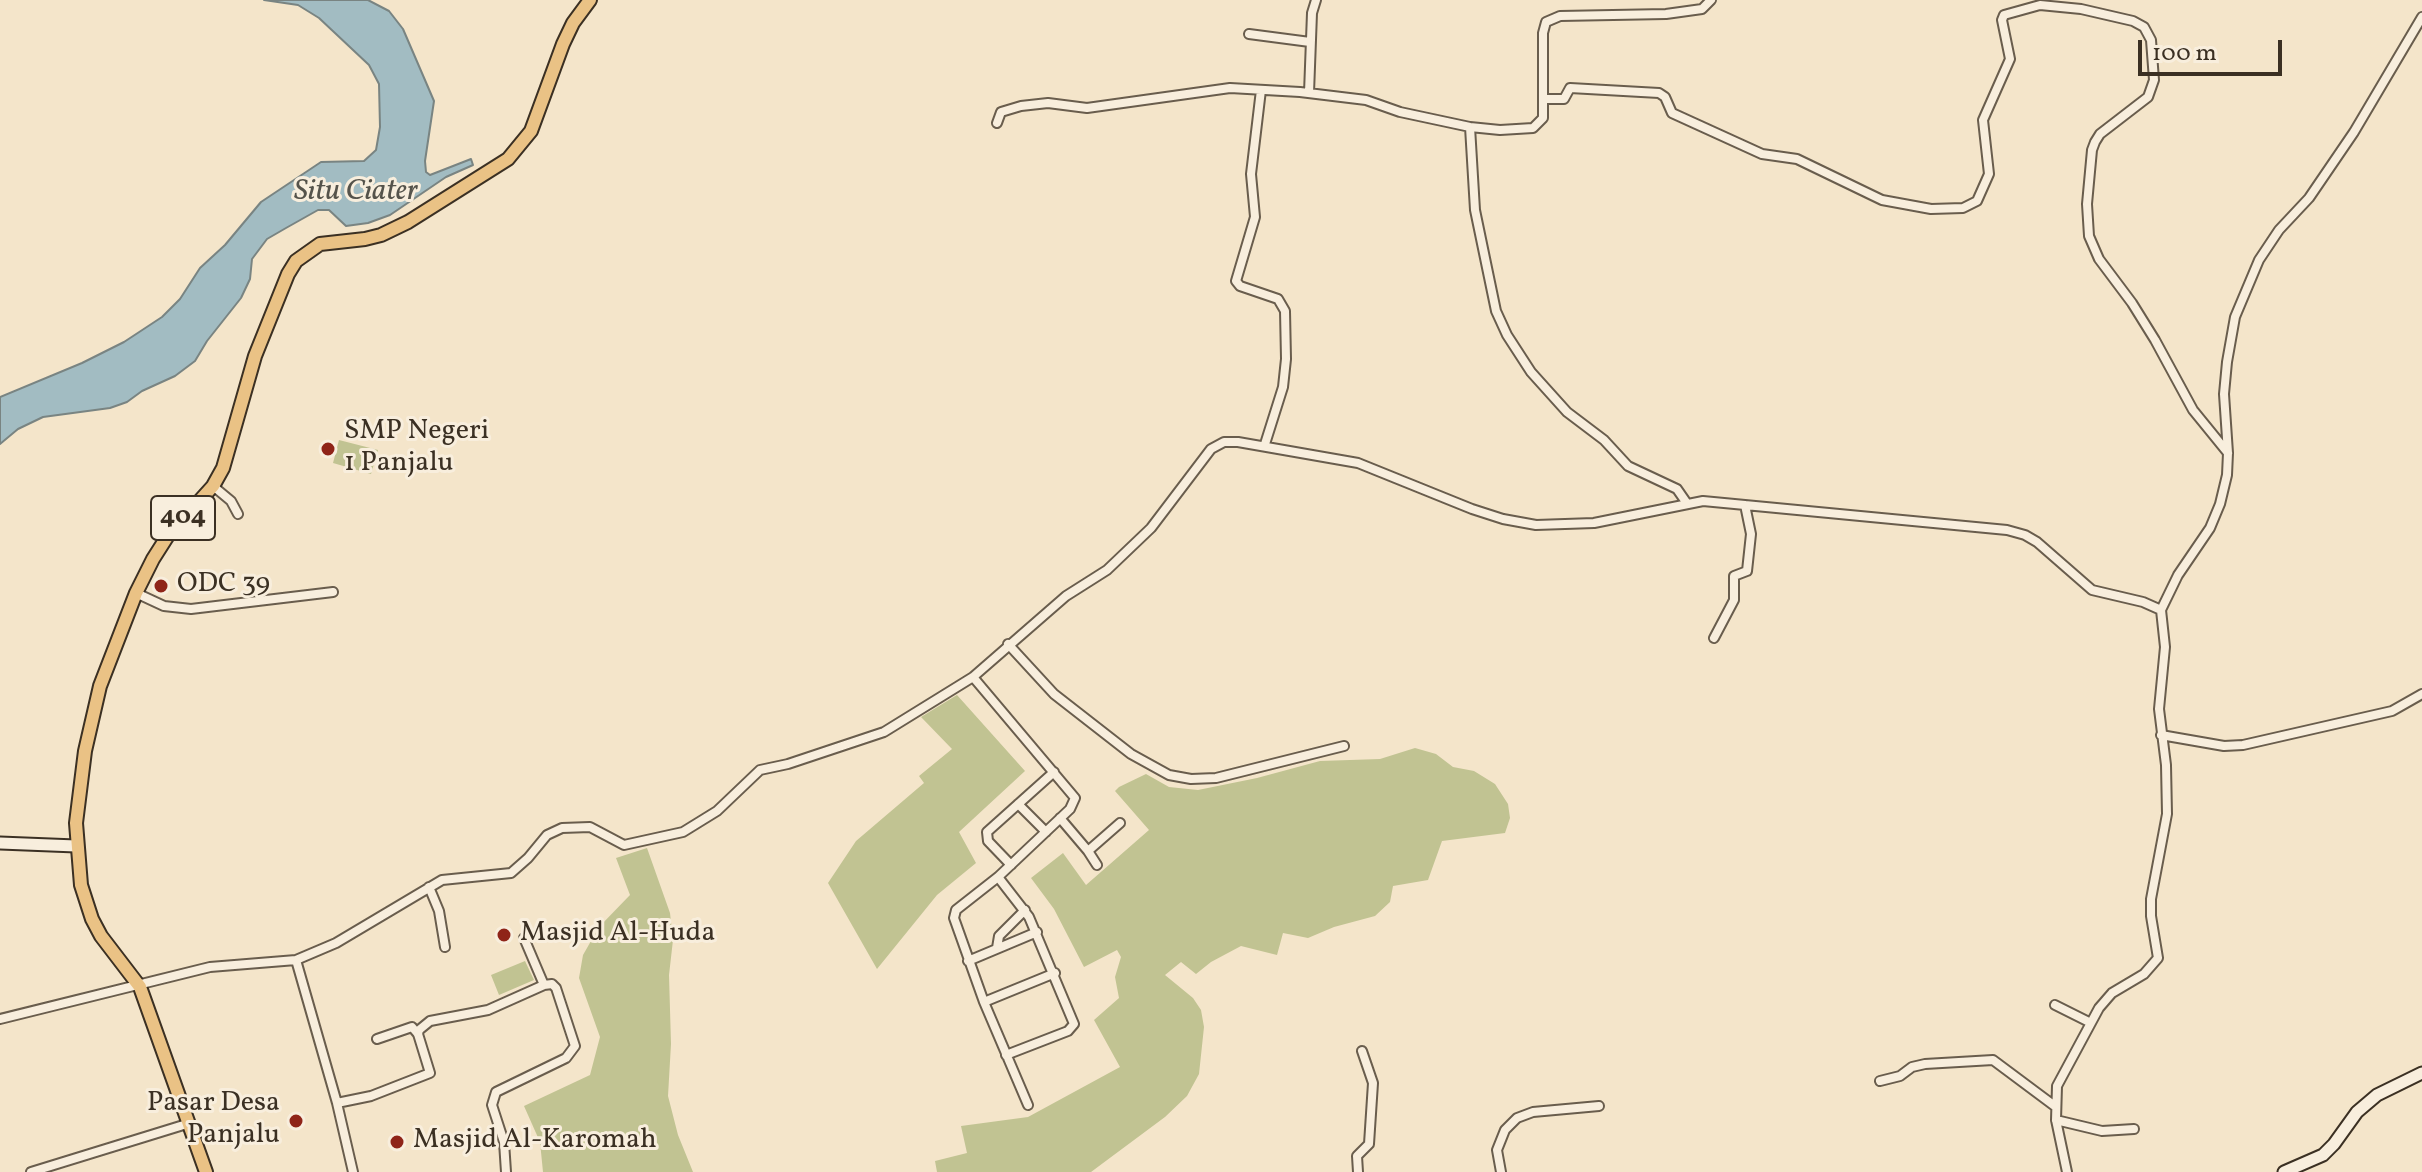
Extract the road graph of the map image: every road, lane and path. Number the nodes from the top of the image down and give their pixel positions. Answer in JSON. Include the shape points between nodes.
{"nodes":[{"id":1,"x":590,"y":0,"type":"edge"},
{"id":2,"x":1316,"y":0,"type":"edge"},
{"id":3,"x":1711,"y":0,"type":"edge"},
{"id":4,"x":2031,"y":3,"type":"edge"},
{"id":5,"x":2422,"y":17,"type":"edge"},
{"id":6,"x":1249,"y":34,"type":"dead end"},
{"id":7,"x":1310,"y":42,"type":"junction"},
{"id":8,"x":1261,"y":90,"type":"junction"},
{"id":9,"x":1309,"y":93,"type":"junction"},
{"id":10,"x":1545,"y":99,"type":"junction"},
{"id":11,"x":997,"y":123,"type":"dead end"},
{"id":12,"x":1470,"y":127,"type":"junction"},
{"id":13,"x":1265,"y":444,"type":"junction"},
{"id":14,"x":2228,"y":453,"type":"junction"},
{"id":15,"x":213,"y":486,"type":"junction"},
{"id":16,"x":1686,"y":502,"type":"junction"},
{"id":17,"x":1745,"y":505,"type":"junction"},
{"id":18,"x":238,"y":514,"type":"dead end"},
{"id":19,"x":333,"y":592,"type":"dead end"},
{"id":20,"x":136,"y":593,"type":"junction"},
{"id":21,"x":2161,"y":610,"type":"junction"},
{"id":22,"x":1714,"y":638,"type":"dead end"},
{"id":23,"x":1008,"y":644,"type":"junction"},
{"id":24,"x":973,"y":677,"type":"junction"},
{"id":25,"x":2422,"y":694,"type":"edge"},
{"id":26,"x":2161,"y":735,"type":"junction"},
{"id":27,"x":1344,"y":746,"type":"dead end"},
{"id":28,"x":1054,"y":772,"type":"junction"},
{"id":29,"x":1018,"y":804,"type":"junction"},
{"id":30,"x":1060,"y":818,"type":"junction"},
{"id":31,"x":1120,"y":823,"type":"dead end"},
{"id":32,"x":1046,"y":832,"type":"junction"},
{"id":33,"x":0,"y":843,"type":"edge"},
{"id":34,"x":76,"y":846,"type":"junction"},
{"id":35,"x":1088,"y":851,"type":"junction"},
{"id":36,"x":1011,"y":865,"type":"junction"},
{"id":37,"x":1097,"y":865,"type":"dead end"},
{"id":38,"x":998,"y":877,"type":"junction"},
{"id":39,"x":429,"y":887,"type":"junction"},
{"id":40,"x":1025,"y":910,"type":"junction"},
{"id":41,"x":1037,"y":932,"type":"junction"},
{"id":42,"x":524,"y":938,"type":"dead end"},
{"id":43,"x":445,"y":947,"type":"dead end"},
{"id":44,"x":997,"y":948,"type":"junction"},
{"id":45,"x":296,"y":960,"type":"junction"},
{"id":46,"x":968,"y":961,"type":"junction"},
{"id":47,"x":1055,"y":973,"type":"junction"},
{"id":48,"x":544,"y":985,"type":"junction"},
{"id":49,"x":140,"y":987,"type":"junction"},
{"id":50,"x":984,"y":1002,"type":"junction"},
{"id":51,"x":2055,"y":1005,"type":"dead end"},
{"id":52,"x":0,"y":1019,"type":"edge"},
{"id":53,"x":2089,"y":1022,"type":"junction"},
{"id":54,"x":418,"y":1034,"type":"junction"},
{"id":55,"x":377,"y":1039,"type":"dead end"},
{"id":56,"x":1362,"y":1051,"type":"dead end"},
{"id":57,"x":1006,"y":1055,"type":"junction"},
{"id":58,"x":2422,"y":1073,"type":"edge"},
{"id":59,"x":1880,"y":1081,"type":"dead end"},
{"id":60,"x":337,"y":1103,"type":"junction"},
{"id":61,"x":1028,"y":1105,"type":"dead end"},
{"id":62,"x":1599,"y":1106,"type":"dead end"},
{"id":63,"x":2056,"y":1107,"type":"junction"},
{"id":64,"x":2056,"y":1120,"type":"junction"},
{"id":65,"x":190,"y":1123,"type":"junction"},
{"id":66,"x":2134,"y":1129,"type":"dead end"},
{"id":67,"x":31,"y":1172,"type":"edge"},
{"id":68,"x":206,"y":1172,"type":"edge"},
{"id":69,"x":353,"y":1172,"type":"edge"},
{"id":70,"x":506,"y":1172,"type":"edge"},
{"id":71,"x":1358,"y":1172,"type":"edge"},
{"id":72,"x":1501,"y":1172,"type":"edge"},
{"id":73,"x":2067,"y":1172,"type":"edge"},
{"id":74,"x":2284,"y":1172,"type":"edge"}],
"edges":[{"from":1,"to":15,"type":"main road","number":"404","via":[[563,44],[531,131],[508,159],[381,235],[320,244],[296,261],[255,356],[228,456]]},
{"from":2,"to":7,"type":"street"},
{"from":3,"to":10,"type":"street","via":[[1702,9],[1666,14],[1551,19],[1543,33]]},
{"from":4,"to":10,"type":"street","via":[[2002,17],[2010,59],[1983,120],[1989,174],[1977,201],[1963,208],[1931,209],[1882,200],[1797,159],[1762,154],[1672,113],[1659,93],[1570,88],[1564,99]]},
{"from":4,"to":14,"type":"street","via":[[2112,15],[2133,21],[2148,33],[2154,80],[2148,97],[2100,134],[2092,150],[2089,236],[2193,410]]},
{"from":5,"to":14,"type":"street","via":[[2354,132],[2259,260],[2235,317],[2227,362]]},
{"from":6,"to":7,"type":"street"},
{"from":7,"to":9,"type":"street"},
{"from":8,"to":9,"type":"street"},
{"from":8,"to":11,"type":"street","via":[[1230,88],[1087,108],[1021,106],[1001,112]]},
{"from":8,"to":13,"type":"street","via":[[1251,174],[1255,217],[1236,281],[1278,299],[1285,311],[1283,387]]},
{"from":9,"to":12,"type":"street","via":[[1366,100]]},
{"from":10,"to":12,"type":"street","via":[[1542,121],[1533,128]]},
{"from":12,"to":16,"type":"street","via":[[1475,210],[1496,311],[1507,335],[1567,412],[1628,466],[1677,489]]},
{"from":13,"to":16,"type":"street","via":[[1358,463],[1472,509],[1536,525],[1594,523]]},
{"from":13,"to":23,"type":"street","via":[[1224,442],[1211,449],[1151,528],[1107,570]]},
{"from":14,"to":21,"type":"street","via":[[2217,515]]},
{"from":15,"to":18,"type":"street"},
{"from":15,"to":20,"type":"main road","number":"404","via":[[167,537]]},
{"from":16,"to":17,"type":"street"},
{"from":17,"to":21,"type":"street","via":[[2007,530],[2037,542],[2092,590]]},
{"from":17,"to":22,"type":"street","via":[[1751,534],[1747,571],[1734,576],[1734,600]]},
{"from":19,"to":20,"type":"street","via":[[191,609],[164,606]]},
{"from":20,"to":34,"type":"main road","number":"404","via":[[92,712]]},
{"from":21,"to":26,"type":"street"},
{"from":23,"to":24,"type":"street"},
{"from":23,"to":27,"type":"street","via":[[1054,694],[1131,754],[1169,775],[1216,778]]},
{"from":24,"to":28,"type":"street"},
{"from":24,"to":39,"type":"street","via":[[884,732],[760,770],[717,811],[683,832],[624,845],[590,827],[568,826],[547,835],[511,873],[448,878]]},
{"from":25,"to":26,"type":"street","via":[[2392,711],[2243,745]]},
{"from":26,"to":53,"type":"street","via":[[2167,814],[2151,908],[2158,958],[2144,974],[2112,993]]},
{"from":28,"to":29,"type":"street"},
{"from":28,"to":30,"type":"street","via":[[1075,798]]},
{"from":29,"to":32,"type":"street"},
{"from":29,"to":36,"type":"street","via":[[986,836]]},
{"from":30,"to":32,"type":"street"},
{"from":30,"to":35,"type":"street"},
{"from":31,"to":35,"type":"street"},
{"from":32,"to":36,"type":"street"},
{"from":33,"to":34,"type":"street"},
{"from":34,"to":49,"type":"main road","number":"404","via":[[92,919]]},
{"from":35,"to":37,"type":"street"},
{"from":36,"to":38,"type":"street"},
{"from":38,"to":40,"type":"street"},
{"from":38,"to":46,"type":"street","via":[[954,914]]},
{"from":39,"to":43,"type":"street"},
{"from":39,"to":45,"type":"street","via":[[336,943]]},
{"from":40,"to":41,"type":"street"},
{"from":40,"to":44,"type":"street","via":[[999,936]]},
{"from":41,"to":44,"type":"street"},
{"from":41,"to":47,"type":"street"},
{"from":42,"to":48,"type":"street"},
{"from":44,"to":46,"type":"street"},
{"from":45,"to":49,"type":"street","via":[[210,967]]},
{"from":45,"to":60,"type":"street"},
{"from":46,"to":50,"type":"street"},
{"from":47,"to":50,"type":"street"},
{"from":47,"to":57,"type":"street","via":[[1073,1027]]},
{"from":48,"to":54,"type":"street","via":[[488,1010],[430,1021]]},
{"from":48,"to":70,"type":"street","via":[[556,988],[575,1046],[566,1058],[496,1092],[492,1105],[504,1142]]},
{"from":49,"to":52,"type":"street"},
{"from":49,"to":65,"type":"main road","number":"404"},
{"from":50,"to":57,"type":"street"},
{"from":51,"to":53,"type":"street"},
{"from":53,"to":63,"type":"street","via":[[2057,1086]]},
{"from":54,"to":55,"type":"street","via":[[411,1027]]},
{"from":54,"to":60,"type":"street","via":[[431,1070],[428,1075]]},
{"from":56,"to":71,"type":"street","via":[[1373,1083],[1369,1144],[1357,1156]]},
{"from":57,"to":61,"type":"street"},
{"from":58,"to":74,"type":"street","via":[[2377,1095],[2323,1155]]},
{"from":59,"to":63,"type":"street","via":[[1925,1064],[1993,1060]]},
{"from":60,"to":69,"type":"street"},
{"from":62,"to":72,"type":"street","via":[[1517,1118],[1497,1150]]},
{"from":63,"to":64,"type":"street"},
{"from":64,"to":66,"type":"street","via":[[2102,1131]]},
{"from":64,"to":73,"type":"street"},
{"from":65,"to":67,"type":"street"},
{"from":65,"to":68,"type":"main road","number":"404"}]}
